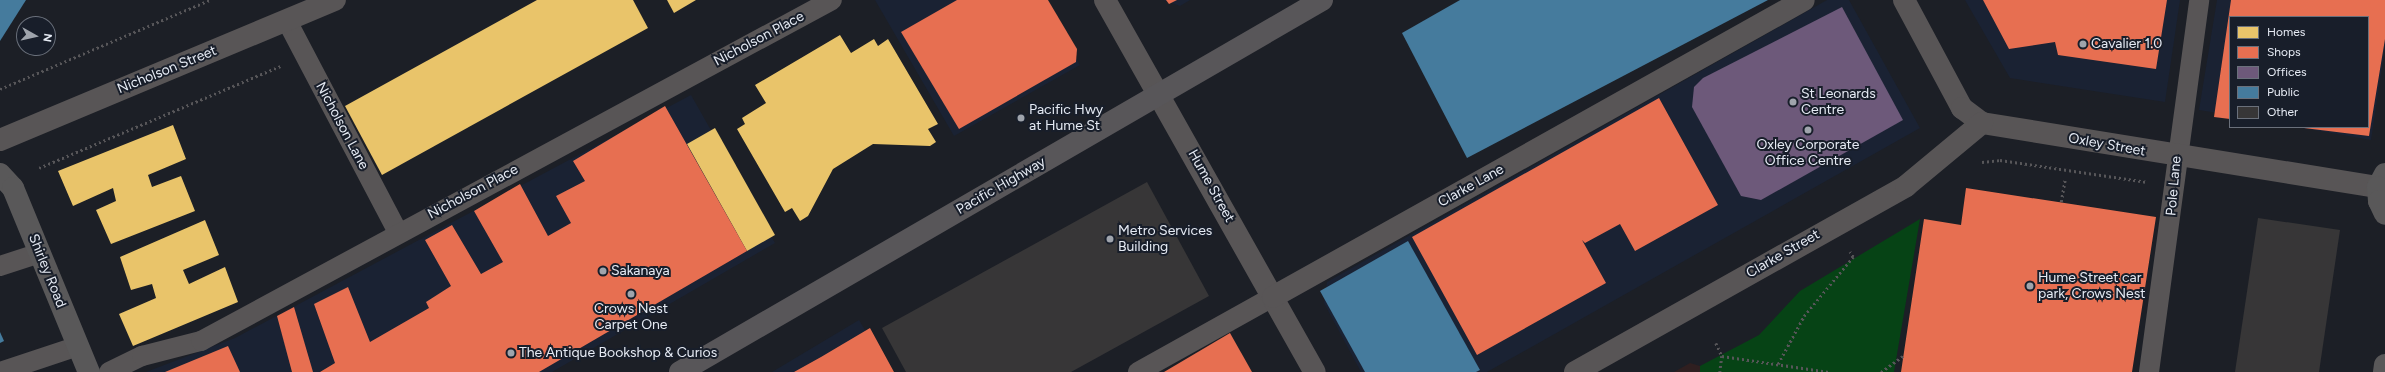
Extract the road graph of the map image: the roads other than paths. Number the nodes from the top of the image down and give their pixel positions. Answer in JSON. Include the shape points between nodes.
{"nodes":[{"id":1,"x":335,"y":0,"type":"edge"},
{"id":2,"x":832,"y":0,"type":"edge"},
{"id":3,"x":1105,"y":0,"type":"edge"},
{"id":4,"x":1322,"y":0,"type":"edge"},
{"id":5,"x":1804,"y":0,"type":"edge"},
{"id":6,"x":1904,"y":0,"type":"edge"},
{"id":7,"x":2198,"y":0,"type":"edge"},
{"id":8,"x":287,"y":20,"type":"junction"},
{"id":9,"x":1160,"y":93,"type":"junction"},
{"id":10,"x":1982,"y":123,"type":"junction"},
{"id":11,"x":0,"y":140,"type":"edge"},
{"id":12,"x":2176,"y":157,"type":"junction"},
{"id":13,"x":0,"y":174,"type":"edge"},
{"id":14,"x":2382,"y":181,"type":"edge"},
{"id":15,"x":2385,"y":214,"type":"edge"},
{"id":16,"x":398,"y":232,"type":"junction"},
{"id":17,"x":40,"y":253,"type":"junction"},
{"id":18,"x":0,"y":266,"type":"edge"},
{"id":19,"x":1273,"y":297,"type":"junction"},
{"id":20,"x":78,"y":346,"type":"junction"},
{"id":21,"x":2385,"y":365,"type":"edge"},
{"id":22,"x":0,"y":372,"type":"edge"},
{"id":23,"x":89,"y":372,"type":"edge"},
{"id":24,"x":109,"y":372,"type":"edge"},
{"id":25,"x":680,"y":372,"type":"edge"},
{"id":26,"x":1138,"y":372,"type":"edge"},
{"id":27,"x":1315,"y":372,"type":"edge"},
{"id":28,"x":1575,"y":372,"type":"edge"},
{"id":29,"x":2149,"y":372,"type":"edge"},
{"id":30,"x":2384,"y":372,"type":"edge"}],
"edges":[{"from":1,"to":8,"type":"street","name":"Nicholson Street"},
{"from":2,"to":16,"type":"lane","name":"Nicholson Place"},
{"from":3,"to":9,"type":"street","name":"Hume Street"},
{"from":4,"to":9,"type":"main road","name":"Pacific Highway"},
{"from":5,"to":19,"type":"street","name":"Clarke Lane"},
{"from":6,"to":10,"type":"street","name":"Oxley Street","via":[[1962,108]]},
{"from":7,"to":12,"type":"lane","name":"Pole Lane"},
{"from":8,"to":11,"type":"street","name":"Nicholson Street"},
{"from":8,"to":16,"type":"lane","name":"Nicholson Lane"},
{"from":9,"to":19,"type":"street","name":"Hume Street"},
{"from":9,"to":25,"type":"main road","name":"Pacific Highway"},
{"from":10,"to":12,"type":"street","name":"Oxley Street"},
{"from":10,"to":28,"type":"street","name":"Clarke Street","via":[[1906,186]]},
{"from":12,"to":14,"type":"street","name":"Oxley Street"},
{"from":12,"to":29,"type":"lane","name":"Pole Lane","via":[[2144,348]]},
{"from":13,"to":17,"type":"main road","name":"Shirley Road","via":[[13,188]]},
{"from":14,"to":15,"type":"main road","via":[[2379,201]]},
{"from":16,"to":24,"type":"lane","name":"Nicholson Place","via":[[201,341],[142,356]]},
{"from":17,"to":18,"type":"lane"},
{"from":17,"to":20,"type":"main road","name":"Shirley Road"},
{"from":19,"to":26,"type":"lane","name":"Clarke Lane"},
{"from":19,"to":27,"type":"street","name":"Hume Street"},
{"from":20,"to":22,"type":"lane"},
{"from":20,"to":23,"type":"main road","name":"Shirley Road"},
{"from":21,"to":30,"type":"main road"}]}
